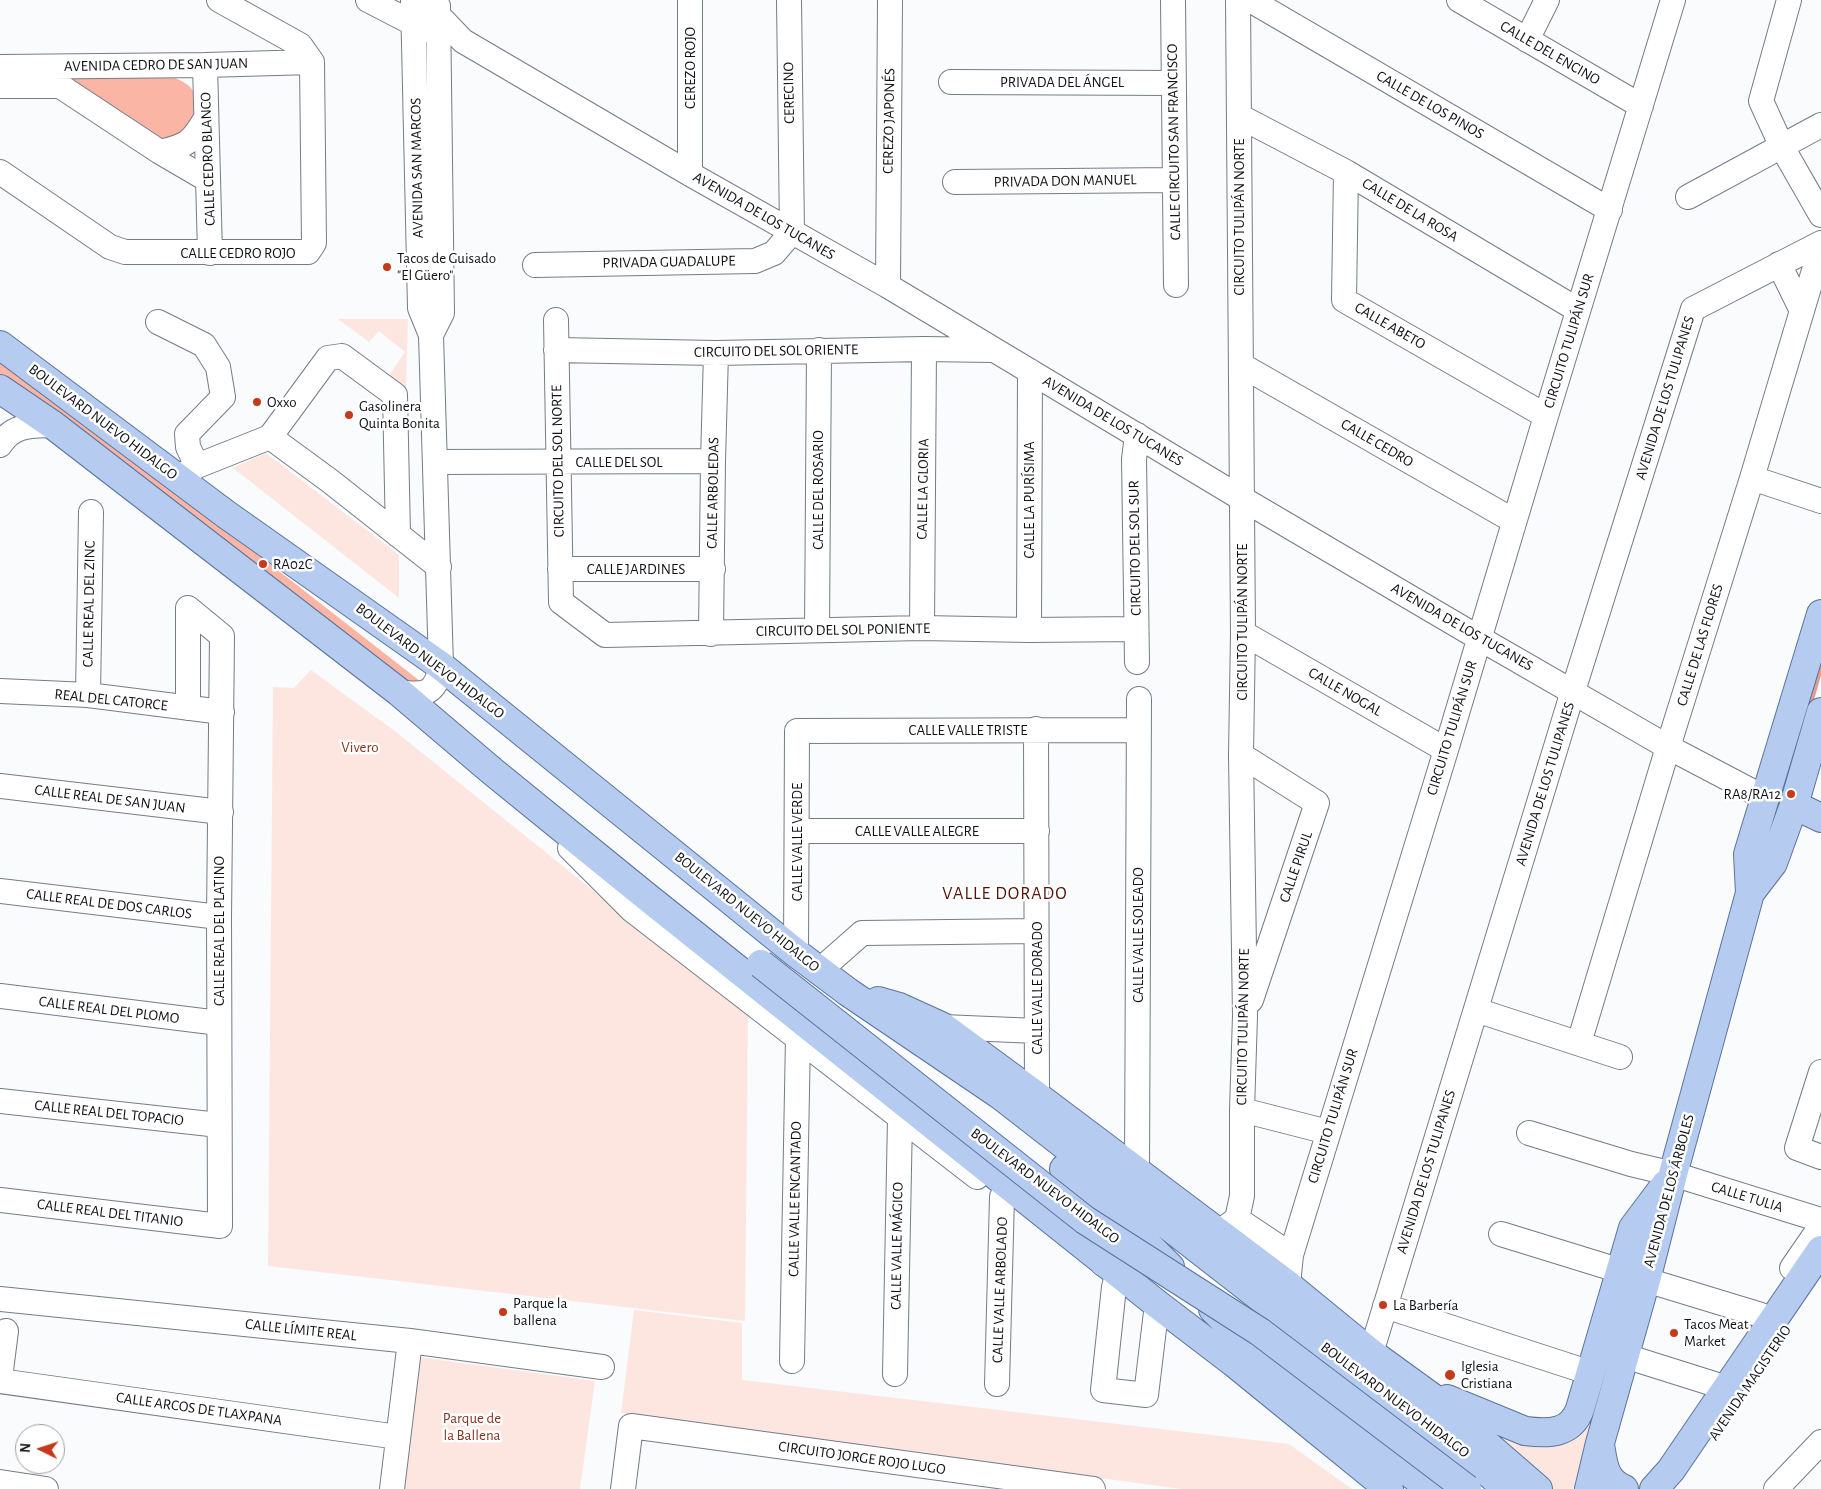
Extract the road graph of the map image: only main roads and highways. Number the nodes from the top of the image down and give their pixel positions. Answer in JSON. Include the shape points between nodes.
{"nodes":[{"id":1,"x":0,"y":345,"type":"edge"},
{"id":2,"x":0,"y":390,"type":"edge"},
{"id":3,"x":1821,"y":614,"type":"edge"},
{"id":4,"x":1821,"y":712,"type":"edge"},
{"id":5,"x":492,"y":771,"type":"junction"},
{"id":6,"x":1794,"y":806,"type":"junction"},
{"id":7,"x":1821,"y":818,"type":"edge"},
{"id":8,"x":1750,"y":893,"type":"junction"},
{"id":9,"x":848,"y":992,"type":"junction"},
{"id":10,"x":1673,"y":1174,"type":"junction"},
{"id":11,"x":1821,"y":1250,"type":"edge"},
{"id":12,"x":1821,"y":1276,"type":"edge"},
{"id":13,"x":1433,"y":1398,"type":"junction"},
{"id":14,"x":1600,"y":1443,"type":"junction"},
{"id":15,"x":1639,"y":1488,"type":"edge"},
{"id":16,"x":1389,"y":1489,"type":"edge"},
{"id":17,"x":1430,"y":1489,"type":"edge"},
{"id":18,"x":1466,"y":1489,"type":"edge"},
{"id":19,"x":1507,"y":1489,"type":"edge"},
{"id":20,"x":1538,"y":1489,"type":"edge"},
{"id":21,"x":1589,"y":1489,"type":"edge"},
{"id":22,"x":1678,"y":1489,"type":"edge"}],
"edges":[{"from":1,"to":9,"type":"main road","name":"BOULEVARD NUEVO HIDALGO","via":[[188,472],[227,515],[441,666]]},
{"from":2,"to":5,"type":"main road","name":"BOULEVARD NUEVO HIDALGO","via":[[53,425],[399,692]]},
{"from":3,"to":8,"type":"main road","name":"AVENIDA DE LOS ÁRBOLES","via":[[1748,854]]},
{"from":4,"to":6,"type":"main road","name":"AVENIDA DE LOS ÁRBOLES"},
{"from":5,"to":16,"type":"main road","name":"BOULEVARD NUEVO HIDALGO"},
{"from":5,"to":18,"type":"main road","name":"BOULEVARD NUEVO HIDALGO","bridge":true,"via":[[655,881],[1084,1220],[1260,1332]]},
{"from":6,"to":7,"type":"main road"},
{"from":6,"to":8,"type":"main road","name":"AVENIDA DE LOS ÁRBOLES","via":[[1773,863]]},
{"from":8,"to":10,"type":"main road","name":"AVENIDA DE LOS ÁRBOLES"},
{"from":9,"to":13,"type":"main road","via":[[899,1007],[943,1027],[1137,1171],[1228,1226],[1288,1285],[1371,1353]]},
{"from":9,"to":17,"type":"main road","name":"BOULEVARD NUEVO HIDALGO","via":[[982,1106],[1099,1197],[1241,1337]]},
{"from":9,"to":19,"type":"main road","name":"BOULEVARD NUEVO HIDALGO","via":[[1000,1095],[1454,1443]]},
{"from":10,"to":13,"type":"main road","via":[[1634,1228],[1591,1373],[1576,1419],[1570,1425],[1550,1432],[1525,1431],[1445,1398]]},
{"from":10,"to":14,"type":"main road","name":"AVENIDA DE LOS ÁRBOLES"},
{"from":11,"to":15,"type":"main road","via":[[1671,1470]]},
{"from":12,"to":22,"type":"main road","name":"AVENIDA MAGISTERIO"},
{"from":13,"to":20,"type":"main road"},
{"from":14,"to":15,"type":"main road","via":[[1609,1480],[1616,1486]]},
{"from":14,"to":21,"type":"main road","name":"AVENIDA DE LOS ÁRBOLES"}]}
